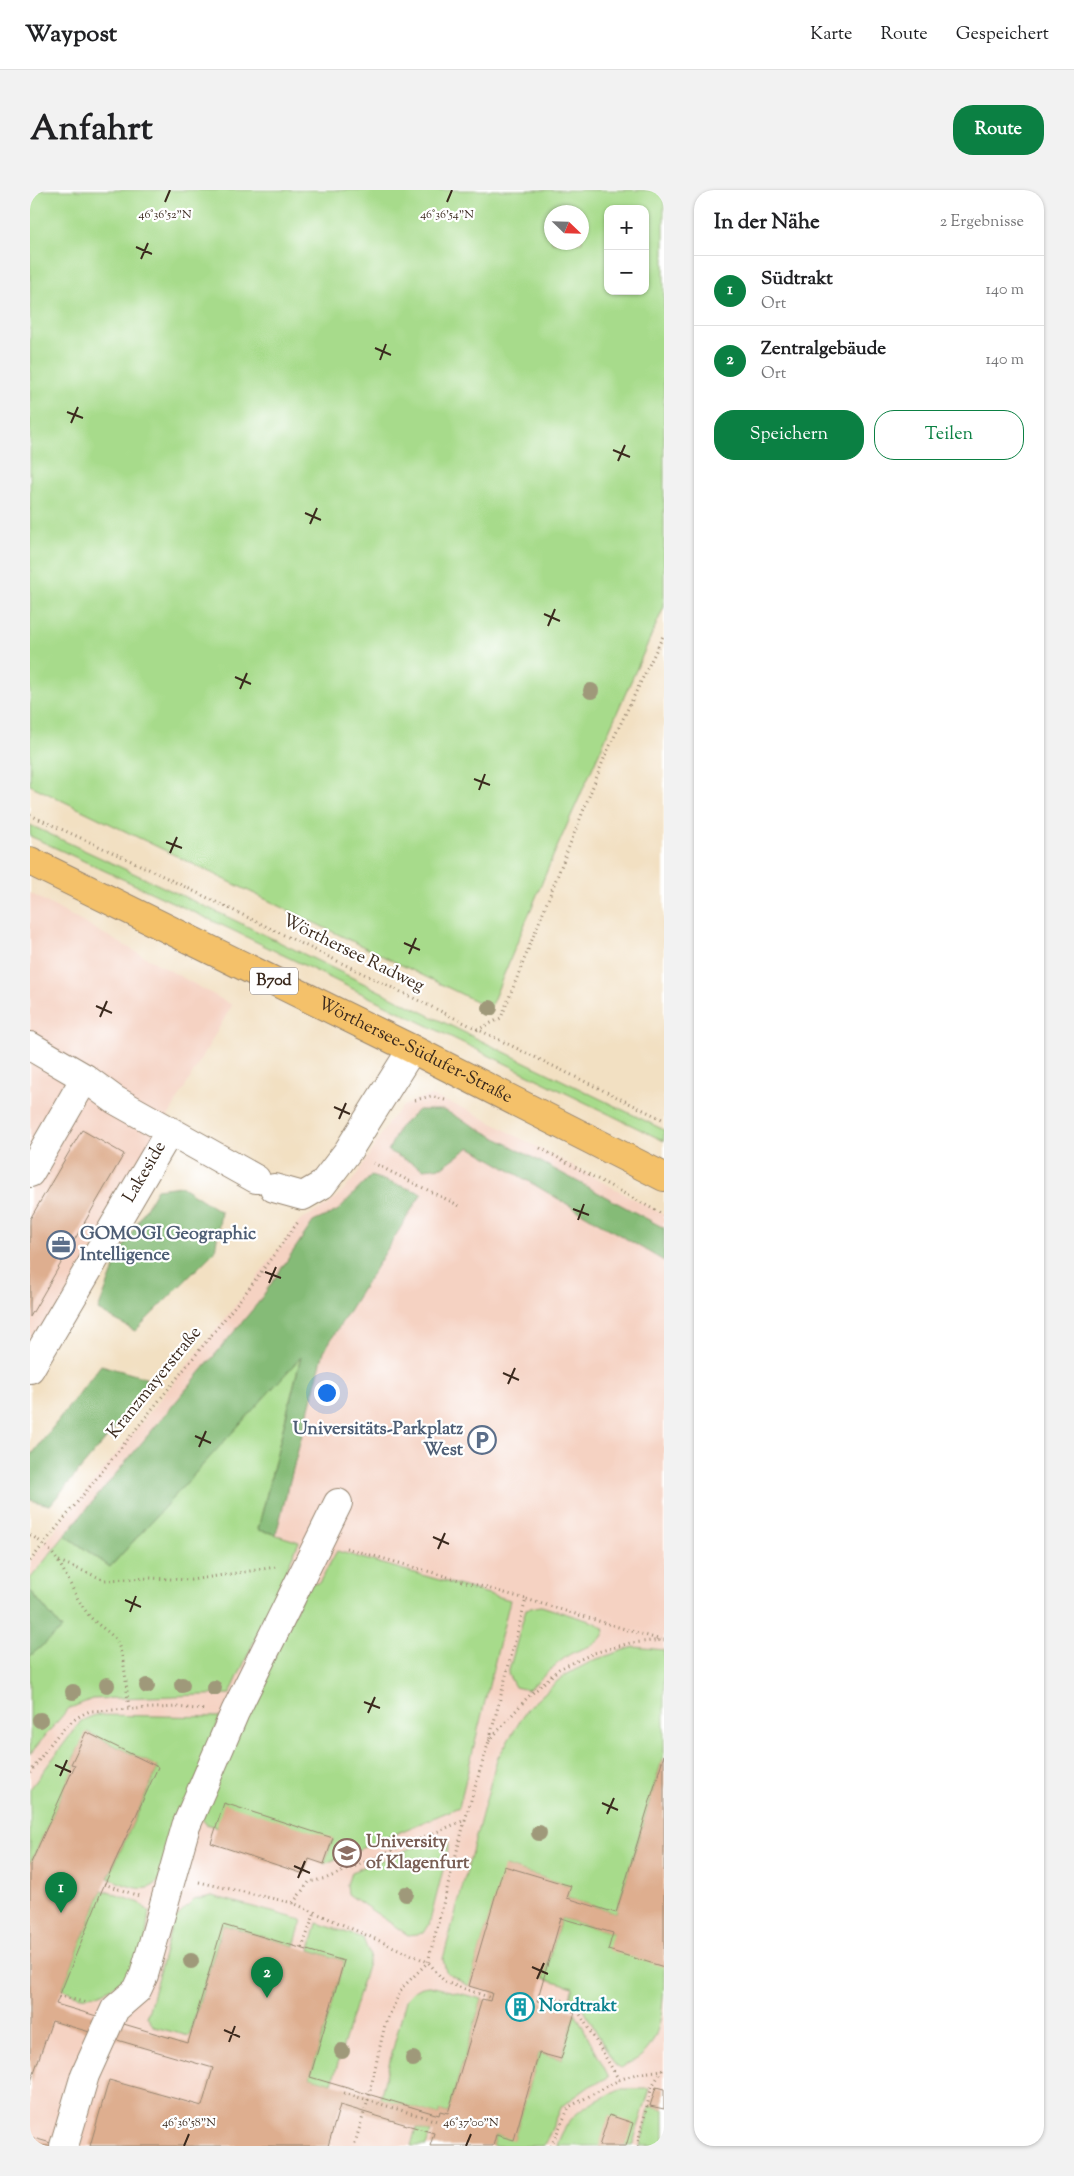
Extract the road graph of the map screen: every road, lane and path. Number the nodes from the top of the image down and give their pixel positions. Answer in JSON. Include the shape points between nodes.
{"nodes":[{"id":1,"x":664,"y":634,"type":"edge"},
{"id":2,"x":30,"y":815,"type":"edge"},
{"id":3,"x":30,"y":861,"type":"edge"},
{"id":4,"x":477,"y":1030,"type":"junction"},
{"id":5,"x":30,"y":1046,"type":"edge"},
{"id":6,"x":412,"y":1049,"type":"junction"},
{"id":7,"x":85,"y":1078,"type":"junction"},
{"id":8,"x":410,"y":1102,"type":"dead end"},
{"id":9,"x":452,"y":1103,"type":"dead end"},
{"id":10,"x":664,"y":1120,"type":"edge"},
{"id":11,"x":168,"y":1132,"type":"junction"},
{"id":12,"x":536,"y":1146,"type":"dead end"},
{"id":13,"x":348,"y":1151,"type":"junction"},
{"id":14,"x":30,"y":1173,"type":"edge"},
{"id":15,"x":664,"y":1178,"type":"edge"},
{"id":16,"x":460,"y":1206,"type":"dead end"},
{"id":17,"x":664,"y":1215,"type":"edge"},
{"id":18,"x":300,"y":1220,"type":"dead end"},
{"id":19,"x":30,"y":1369,"type":"edge"},
{"id":20,"x":338,"y":1503,"type":"dead end"},
{"id":21,"x":30,"y":1535,"type":"edge"},
{"id":22,"x":45,"y":1542,"type":"junction"},
{"id":23,"x":30,"y":1561,"type":"edge"},
{"id":24,"x":59,"y":1561,"type":"junction"},
{"id":25,"x":308,"y":1562,"type":"junction"},
{"id":26,"x":526,"y":1599,"type":"junction"},
{"id":27,"x":663,"y":1640,"type":"edge"},
{"id":28,"x":129,"y":1708,"type":"junction"},
{"id":29,"x":235,"y":1712,"type":"junction"},
{"id":30,"x":489,"y":1741,"type":"junction"},
{"id":31,"x":30,"y":1773,"type":"edge"},
{"id":32,"x":465,"y":1820,"type":"junction"},
{"id":33,"x":171,"y":1876,"type":"junction"},
{"id":34,"x":104,"y":1884,"type":"dead end"},
{"id":35,"x":293,"y":1903,"type":"junction"},
{"id":36,"x":163,"y":1904,"type":"junction"},
{"id":37,"x":315,"y":1912,"type":"junction"},
{"id":38,"x":302,"y":1948,"type":"dead end"},
{"id":39,"x":428,"y":1962,"type":"junction"},
{"id":40,"x":491,"y":1998,"type":"dead end"},
{"id":41,"x":544,"y":2003,"type":"dead end"},
{"id":42,"x":663,"y":2069,"type":"edge"},
{"id":43,"x":619,"y":2080,"type":"junction"},
{"id":44,"x":344,"y":2093,"type":"dead end"},
{"id":45,"x":368,"y":2100,"type":"junction"},
{"id":46,"x":437,"y":2121,"type":"dead end"},
{"id":47,"x":64,"y":2146,"type":"edge"},
{"id":48,"x":354,"y":2146,"type":"edge"},
{"id":49,"x":551,"y":2146,"type":"edge"},
{"id":50,"x":637,"y":2146,"type":"edge"}],
"edges":[{"from":1,"to":4,"type":"path","via":[[604,756],[501,1018]]},
{"from":2,"to":4,"type":"path","name":"Wörthersee Radweg","via":[[136,863]]},
{"from":3,"to":6,"type":"main road","name":"Wörthersee-Südufer-Straße","number":"B70d"},
{"from":4,"to":10,"type":"path","name":"Wörthersee Radweg"},
{"from":5,"to":7,"type":"lane"},
{"from":6,"to":13,"type":"lane"},
{"from":6,"to":15,"type":"main road","name":"Wörthersee-Südufer-Straße","number":"B70d"},
{"from":7,"to":11,"type":"lane"},
{"from":7,"to":14,"type":"lane"},
{"from":8,"to":9,"type":"path","via":[[431,1096]]},
{"from":11,"to":13,"type":"lane","via":[[265,1184],[303,1196],[322,1185]]},
{"from":11,"to":19,"type":"lane","name":"Lakeside"},
{"from":12,"to":17,"type":"path"},
{"from":13,"to":16,"type":"path"},
{"from":18,"to":22,"type":"path","name":"Kranzmayerstraße","via":[[247,1291]]},
{"from":20,"to":25,"type":"lane"},
{"from":21,"to":22,"type":"path"},
{"from":22,"to":23,"type":"path","name":"Kranzmayerstraße"},
{"from":22,"to":24,"type":"path"},
{"from":24,"to":25,"type":"path","via":[[97,1578],[112,1580],[191,1580]]},
{"from":24,"to":28,"type":"path","via":[[87,1614],[116,1640]]},
{"from":25,"to":26,"type":"path","via":[[345,1548]]},
{"from":25,"to":29,"type":"lane"},
{"from":26,"to":27,"type":"path"},
{"from":26,"to":30,"type":"path"},
{"from":27,"to":30,"type":"path","via":[[630,1643],[594,1653],[560,1670],[527,1698]]},
{"from":28,"to":29,"type":"path","via":[[177,1707]]},
{"from":28,"to":31,"type":"path","via":[[90,1711],[76,1716]]},
{"from":29,"to":33,"type":"lane","via":[[186,1826]]},
{"from":30,"to":32,"type":"path"},
{"from":32,"to":35,"type":"path","via":[[327,1878],[309,1882]]},
{"from":32,"to":39,"type":"path"},
{"from":33,"to":35,"type":"path"},
{"from":33,"to":36,"type":"lane"},
{"from":34,"to":36,"type":"path"},
{"from":35,"to":37,"type":"path"},
{"from":36,"to":47,"type":"lane","via":[[144,1975],[137,1990],[115,2009],[85,2075]]},
{"from":37,"to":38,"type":"path"},
{"from":37,"to":39,"type":"path"},
{"from":39,"to":40,"type":"path","via":[[445,1982]]},
{"from":39,"to":45,"type":"path","via":[[402,1988],[385,2024]]},
{"from":41,"to":43,"type":"path","via":[[546,1995],[574,2004]]},
{"from":42,"to":43,"type":"path"},
{"from":42,"to":50,"type":"path","via":[[652,2086]]},
{"from":43,"to":49,"type":"path","via":[[569,2106]]},
{"from":44,"to":45,"type":"path"},
{"from":45,"to":46,"type":"path"},
{"from":45,"to":48,"type":"path"}]}
